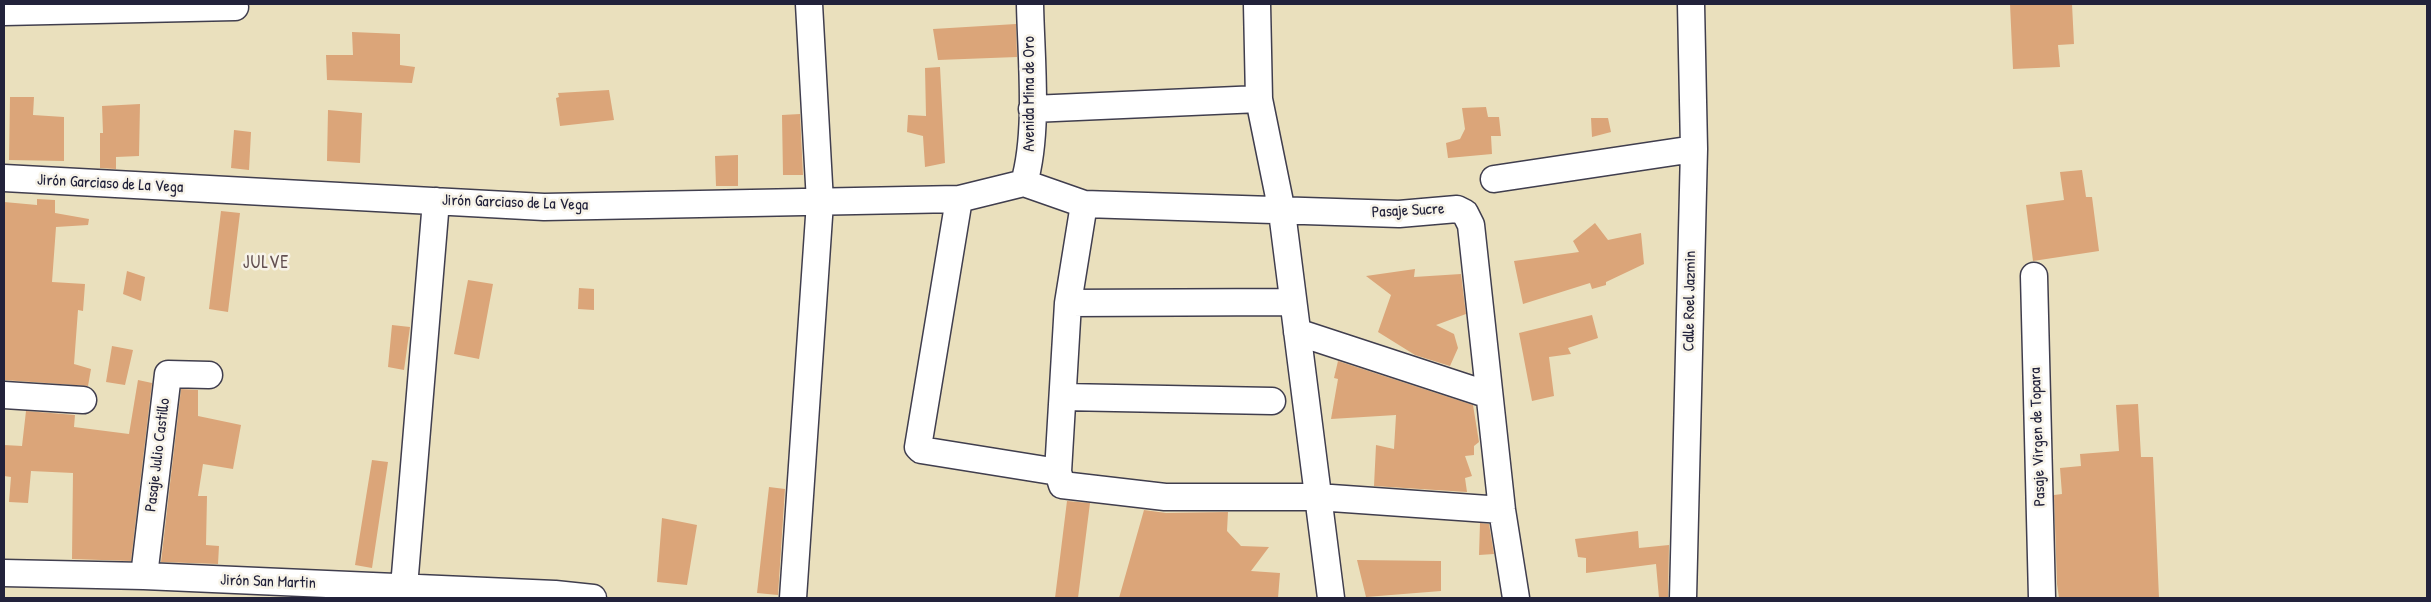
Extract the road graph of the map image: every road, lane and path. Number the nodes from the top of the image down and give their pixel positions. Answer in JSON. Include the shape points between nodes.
{"nodes":[{"id":1,"x":809,"y":4,"type":"edge"},
{"id":2,"x":1030,"y":4,"type":"edge"},
{"id":3,"x":1258,"y":4,"type":"edge"},
{"id":4,"x":1691,"y":4,"type":"edge"},
{"id":5,"x":234,"y":7,"type":"dead end"},
{"id":6,"x":4,"y":12,"type":"edge"},
{"id":7,"x":1259,"y":99,"type":"junction"},
{"id":8,"x":1032,"y":109,"type":"junction"},
{"id":9,"x":1694,"y":149,"type":"junction"},
{"id":10,"x":4,"y":178,"type":"edge"},
{"id":11,"x":1494,"y":179,"type":"dead end"},
{"id":12,"x":1024,"y":183,"type":"junction"},
{"id":13,"x":959,"y":199,"type":"junction"},
{"id":14,"x":436,"y":201,"type":"junction"},
{"id":15,"x":820,"y":202,"type":"junction"},
{"id":16,"x":1084,"y":204,"type":"junction"},
{"id":17,"x":1282,"y":212,"type":"junction"},
{"id":18,"x":2034,"y":276,"type":"dead end"},
{"id":19,"x":1068,"y":302,"type":"junction"},
{"id":20,"x":1293,"y":302,"type":"junction"},
{"id":21,"x":1297,"y":332,"type":"junction"},
{"id":22,"x":209,"y":375,"type":"dead end"},
{"id":23,"x":4,"y":395,"type":"edge"},
{"id":24,"x":1489,"y":395,"type":"junction"},
{"id":25,"x":1063,"y":397,"type":"junction"},
{"id":26,"x":83,"y":400,"type":"dead end"},
{"id":27,"x":1272,"y":401,"type":"dead end"},
{"id":28,"x":1058,"y":472,"type":"junction"},
{"id":29,"x":1317,"y":497,"type":"junction"},
{"id":30,"x":1502,"y":510,"type":"junction"},
{"id":31,"x":4,"y":574,"type":"edge"},
{"id":32,"x":144,"y":576,"type":"junction"},
{"id":33,"x":404,"y":588,"type":"junction"},
{"id":34,"x":585,"y":598,"type":"edge"},
{"id":35,"x":793,"y":598,"type":"edge"},
{"id":36,"x":1331,"y":598,"type":"edge"},
{"id":37,"x":1516,"y":598,"type":"edge"},
{"id":38,"x":1683,"y":598,"type":"edge"},
{"id":39,"x":2042,"y":598,"type":"edge"}],
"edges":[{"from":1,"to":15,"type":"street"},
{"from":2,"to":8,"type":"street","name":"Avenida Mina de Oro"},
{"from":3,"to":7,"type":"street"},
{"from":4,"to":9,"type":"street","name":"Calle Roel Jazmin"},
{"from":5,"to":6,"type":"street"},
{"from":7,"to":8,"type":"street"},
{"from":7,"to":17,"type":"street"},
{"from":8,"to":12,"type":"street","name":"Avenida Mina de Oro","via":[[1029,165]]},
{"from":9,"to":11,"type":"street"},
{"from":9,"to":38,"type":"street","name":"Calle Roel Jazmin"},
{"from":10,"to":14,"type":"street","name":"Jirón Garciaso de La Vega"},
{"from":12,"to":13,"type":"street","name":"Jirón Garciaso de La Vega"},
{"from":12,"to":16,"type":"street","name":"Pasaje Sucre"},
{"from":13,"to":15,"type":"street","name":"Jirón Garciaso de La Vega"},
{"from":13,"to":28,"type":"street","via":[[918,447]]},
{"from":14,"to":15,"type":"street","name":"Jirón Garciaso de La Vega","via":[[544,207]]},
{"from":14,"to":33,"type":"street"},
{"from":15,"to":35,"type":"street"},
{"from":16,"to":17,"type":"street","name":"Pasaje Sucre"},
{"from":16,"to":19,"type":"street"},
{"from":17,"to":20,"type":"street"},
{"from":17,"to":24,"type":"street","name":"Pasaje Sucre","via":[[1399,214],[1458,208],[1466,213],[1471,225]]},
{"from":18,"to":39,"type":"street","name":"Pasaje Virgen de Topara"},
{"from":19,"to":20,"type":"street"},
{"from":19,"to":25,"type":"street"},
{"from":20,"to":21,"type":"street"},
{"from":21,"to":24,"type":"street"},
{"from":21,"to":29,"type":"street"},
{"from":22,"to":32,"type":"street","name":"Pasaje Julio Castillo","via":[[168,374]]},
{"from":23,"to":26,"type":"street"},
{"from":24,"to":30,"type":"street","name":"Pasaje Sucre"},
{"from":25,"to":27,"type":"street"},
{"from":25,"to":28,"type":"street"},
{"from":28,"to":29,"type":"street","via":[[1062,485],[1165,497]]},
{"from":29,"to":30,"type":"street"},
{"from":29,"to":36,"type":"street"},
{"from":30,"to":37,"type":"street","name":"Pasaje Sucre"},
{"from":31,"to":32,"type":"street","name":"Jirón San Martin"},
{"from":32,"to":33,"type":"street","name":"Jirón San Martin"},
{"from":33,"to":34,"type":"street","name":"Jirón San Martin"}]}
